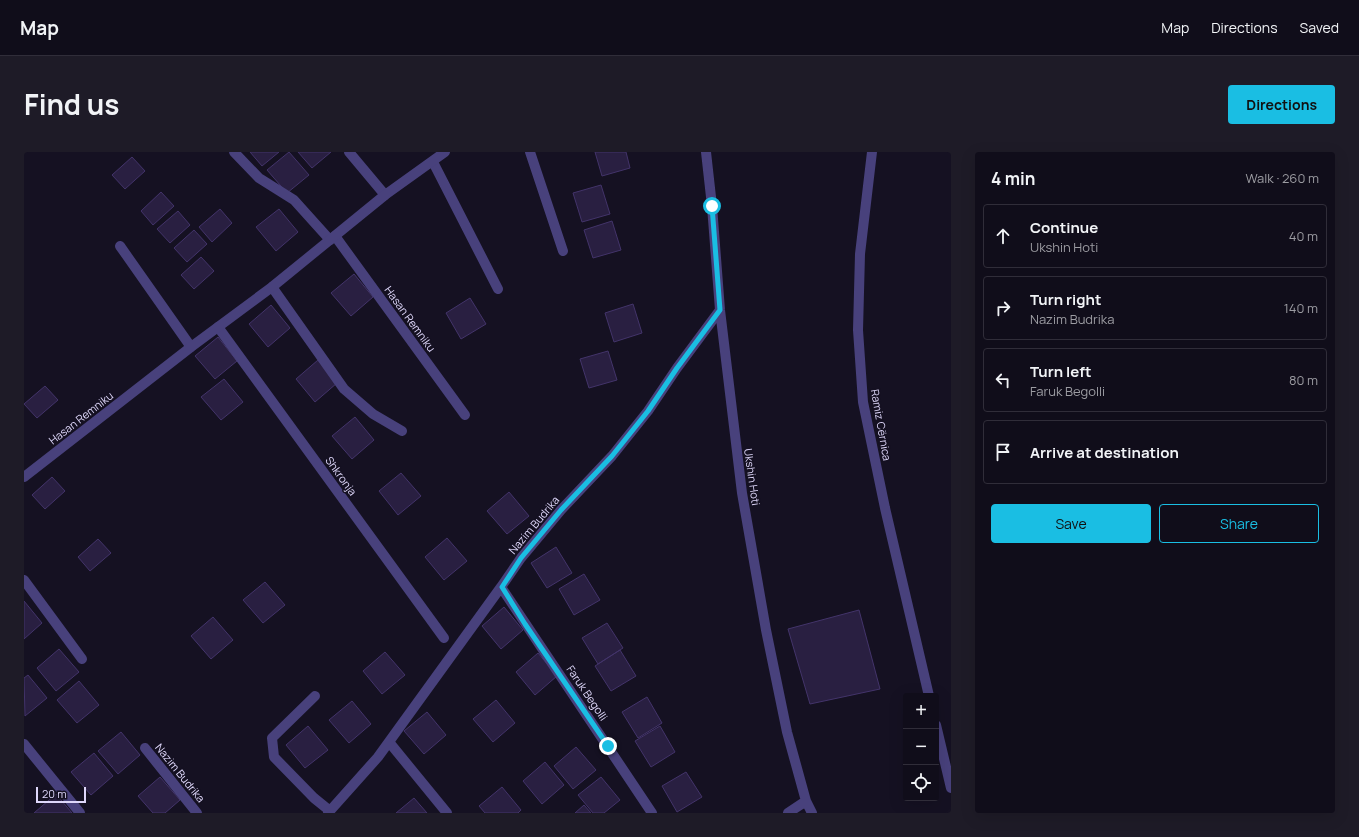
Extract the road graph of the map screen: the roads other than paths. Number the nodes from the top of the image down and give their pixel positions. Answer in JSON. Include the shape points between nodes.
{"nodes":[{"id":1,"x":234,"y":152,"type":"edge"},
{"id":2,"x":349,"y":152,"type":"edge"},
{"id":3,"x":445,"y":152,"type":"edge"},
{"id":4,"x":530,"y":152,"type":"edge"},
{"id":5,"x":706,"y":152,"type":"edge"},
{"id":6,"x":872,"y":152,"type":"edge"},
{"id":7,"x":433,"y":162,"type":"junction"},
{"id":8,"x":385,"y":195,"type":"junction"},
{"id":9,"x":333,"y":238,"type":"junction"},
{"id":10,"x":120,"y":246,"type":"dead end"},
{"id":11,"x":564,"y":251,"type":"dead end"},
{"id":12,"x":272,"y":287,"type":"junction"},
{"id":13,"x":498,"y":289,"type":"dead end"},
{"id":14,"x":720,"y":310,"type":"junction"},
{"id":15,"x":218,"y":327,"type":"junction"},
{"id":16,"x":191,"y":347,"type":"junction"},
{"id":17,"x":465,"y":415,"type":"dead end"},
{"id":18,"x":402,"y":431,"type":"dead end"},
{"id":19,"x":24,"y":477,"type":"edge"},
{"id":20,"x":24,"y":580,"type":"edge"},
{"id":21,"x":502,"y":587,"type":"junction"},
{"id":22,"x":444,"y":638,"type":"dead end"},
{"id":23,"x":82,"y":660,"type":"dead end"},
{"id":24,"x":928,"y":693,"type":"edge"},
{"id":25,"x":315,"y":696,"type":"dead end"},
{"id":26,"x":937,"y":729,"type":"edge"},
{"id":27,"x":389,"y":742,"type":"junction"},
{"id":28,"x":24,"y":744,"type":"edge"},
{"id":29,"x":145,"y":748,"type":"dead end"},
{"id":30,"x":951,"y":788,"type":"edge"},
{"id":31,"x":806,"y":801,"type":"junction"},
{"id":32,"x":329,"y":812,"type":"edge"},
{"id":33,"x":80,"y":813,"type":"edge"},
{"id":34,"x":197,"y":813,"type":"edge"},
{"id":35,"x":447,"y":813,"type":"edge"},
{"id":36,"x":652,"y":813,"type":"edge"},
{"id":37,"x":788,"y":813,"type":"edge"},
{"id":38,"x":812,"y":813,"type":"edge"}],
"edges":[{"from":1,"to":9,"type":"street","via":[[259,178],[294,200]]},
{"from":2,"to":8,"type":"street"},
{"from":3,"to":7,"type":"street","name":"Hasan Remniku"},
{"from":4,"to":11,"type":"street"},
{"from":5,"to":14,"type":"street","name":"Ukshin Hoti"},
{"from":6,"to":24,"type":"street","name":"Ramiz Cërnica","via":[[860,262],[858,330],[863,402],[884,508]]},
{"from":7,"to":8,"type":"street","name":"Hasan Remniku"},
{"from":7,"to":13,"type":"street"},
{"from":8,"to":9,"type":"street","name":"Hasan Remniku"},
{"from":9,"to":12,"type":"street","name":"Hasan Remniku"},
{"from":9,"to":17,"type":"street","name":"Hasan Remniku"},
{"from":10,"to":16,"type":"street"},
{"from":12,"to":15,"type":"street","name":"Hasan Remniku"},
{"from":12,"to":18,"type":"street","via":[[344,389],[373,414]]},
{"from":14,"to":21,"type":"street","name":"Nazim Budrika","via":[[648,411],[612,456],[561,510],[521,558]]},
{"from":14,"to":31,"type":"street","name":"Ukshin Hoti","via":[[742,493],[767,637],[787,732]]},
{"from":15,"to":16,"type":"street","name":"Hasan Remniku"},
{"from":15,"to":22,"type":"street","name":"Shkronja"},
{"from":16,"to":19,"type":"street","name":"Hasan Remniku"},
{"from":20,"to":23,"type":"street"},
{"from":21,"to":27,"type":"street","name":"Nazim Budrika"},
{"from":21,"to":36,"type":"street","name":"Faruk Begolli"},
{"from":25,"to":32,"type":"street","name":"Nazim Budrika","via":[[272,738],[274,757]]},
{"from":26,"to":30,"type":"street"},
{"from":27,"to":32,"type":"street","name":"Nazim Budrika"},
{"from":27,"to":35,"type":"street"},
{"from":28,"to":33,"type":"street"},
{"from":29,"to":34,"type":"street","name":"Nazim Budrika"},
{"from":31,"to":37,"type":"street"},
{"from":31,"to":38,"type":"street","name":"Ukshin Hoti"}]}
